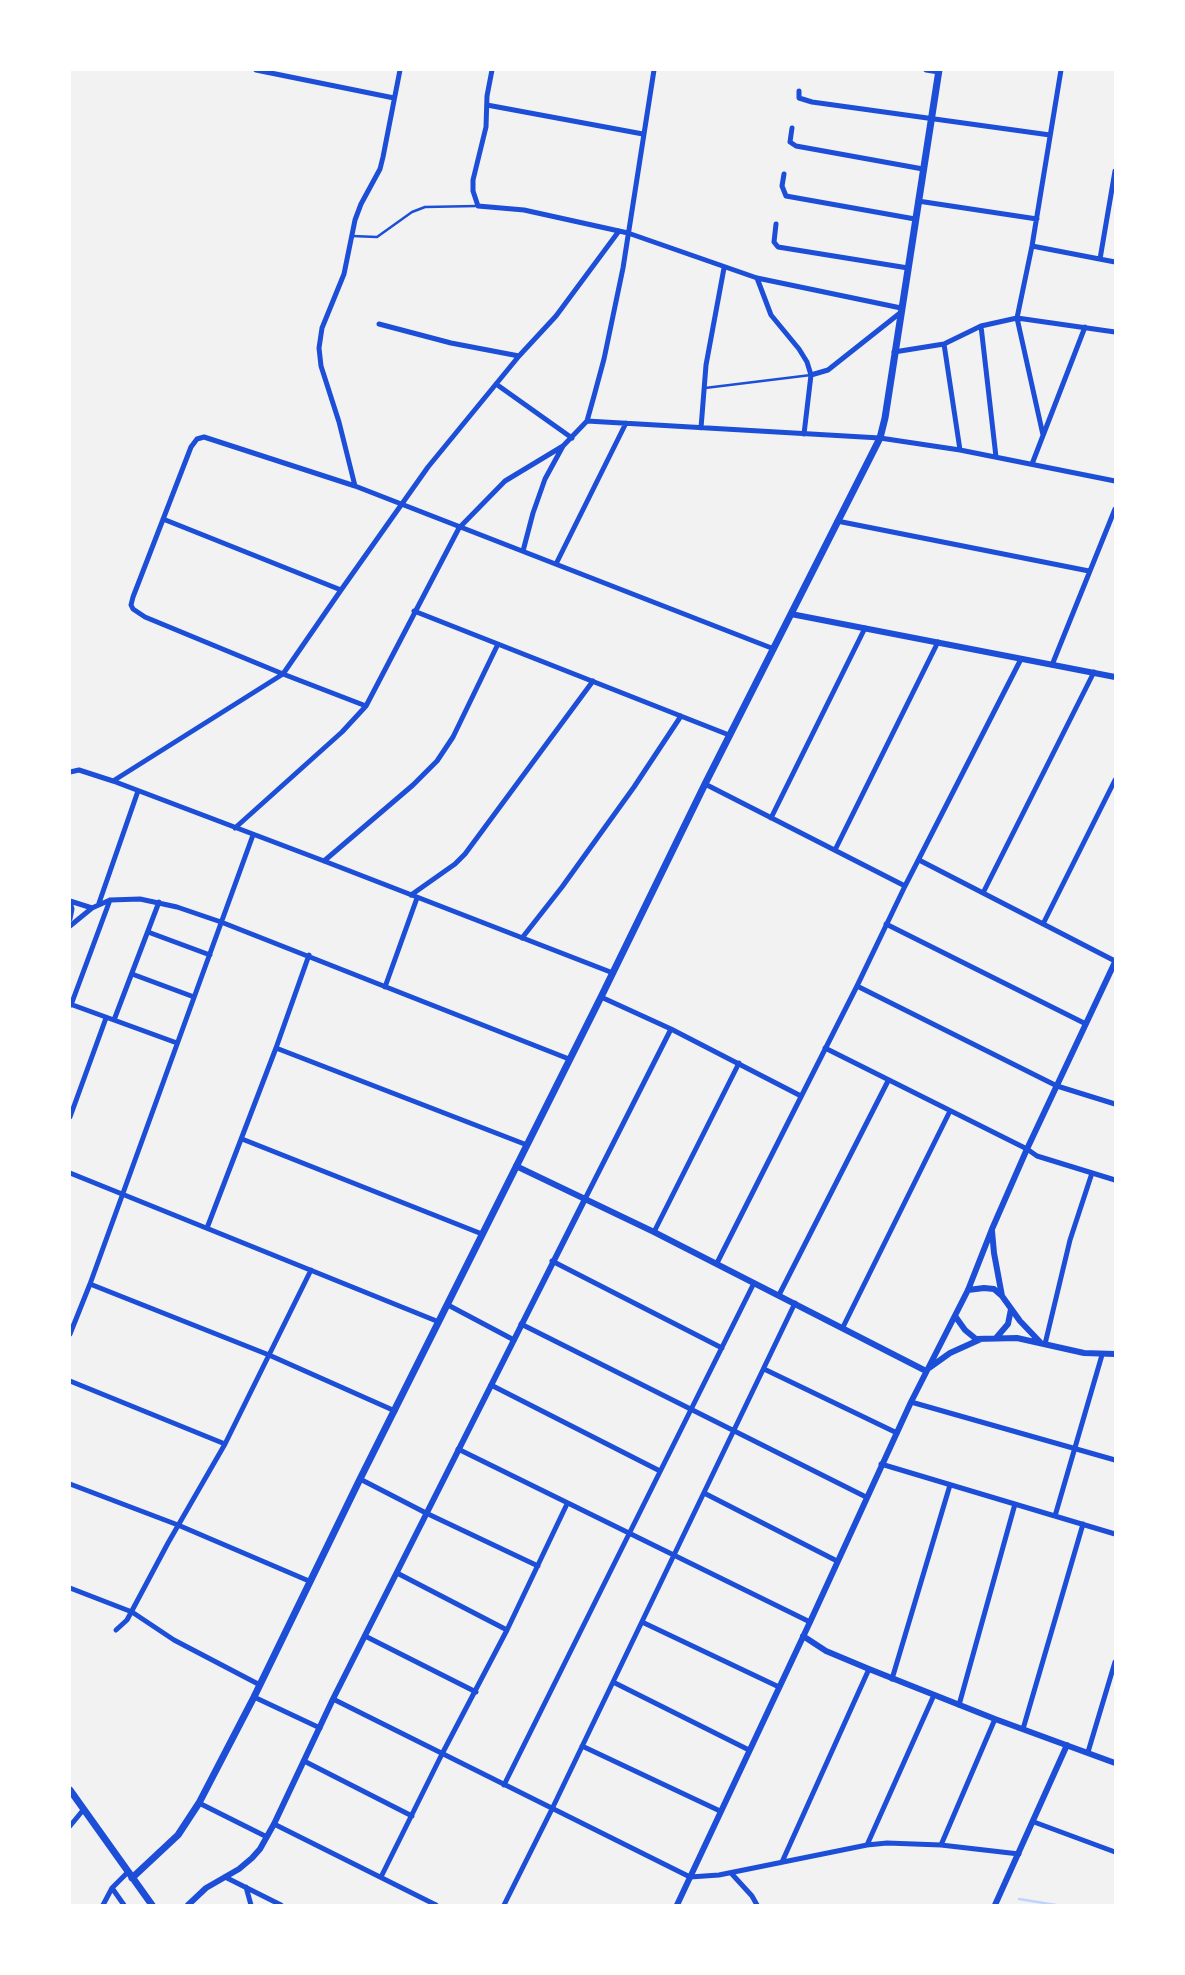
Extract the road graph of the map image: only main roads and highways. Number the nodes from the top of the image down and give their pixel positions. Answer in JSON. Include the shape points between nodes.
{"nodes":[{"id":1,"x":939,"y":71,"type":"edge"},
{"id":2,"x":70,"y":1790,"type":"edge"},
{"id":3,"x":130,"y":1875,"type":"junction"},
{"id":4,"x":152,"y":1905,"type":"edge"}],
"edges":[{"from":1,"to":3,"type":"main road","via":[[880,438],[729,735],[199,1803],[178,1835]]},
{"from":2,"to":3,"type":"main road"},
{"from":3,"to":4,"type":"main road"}]}
